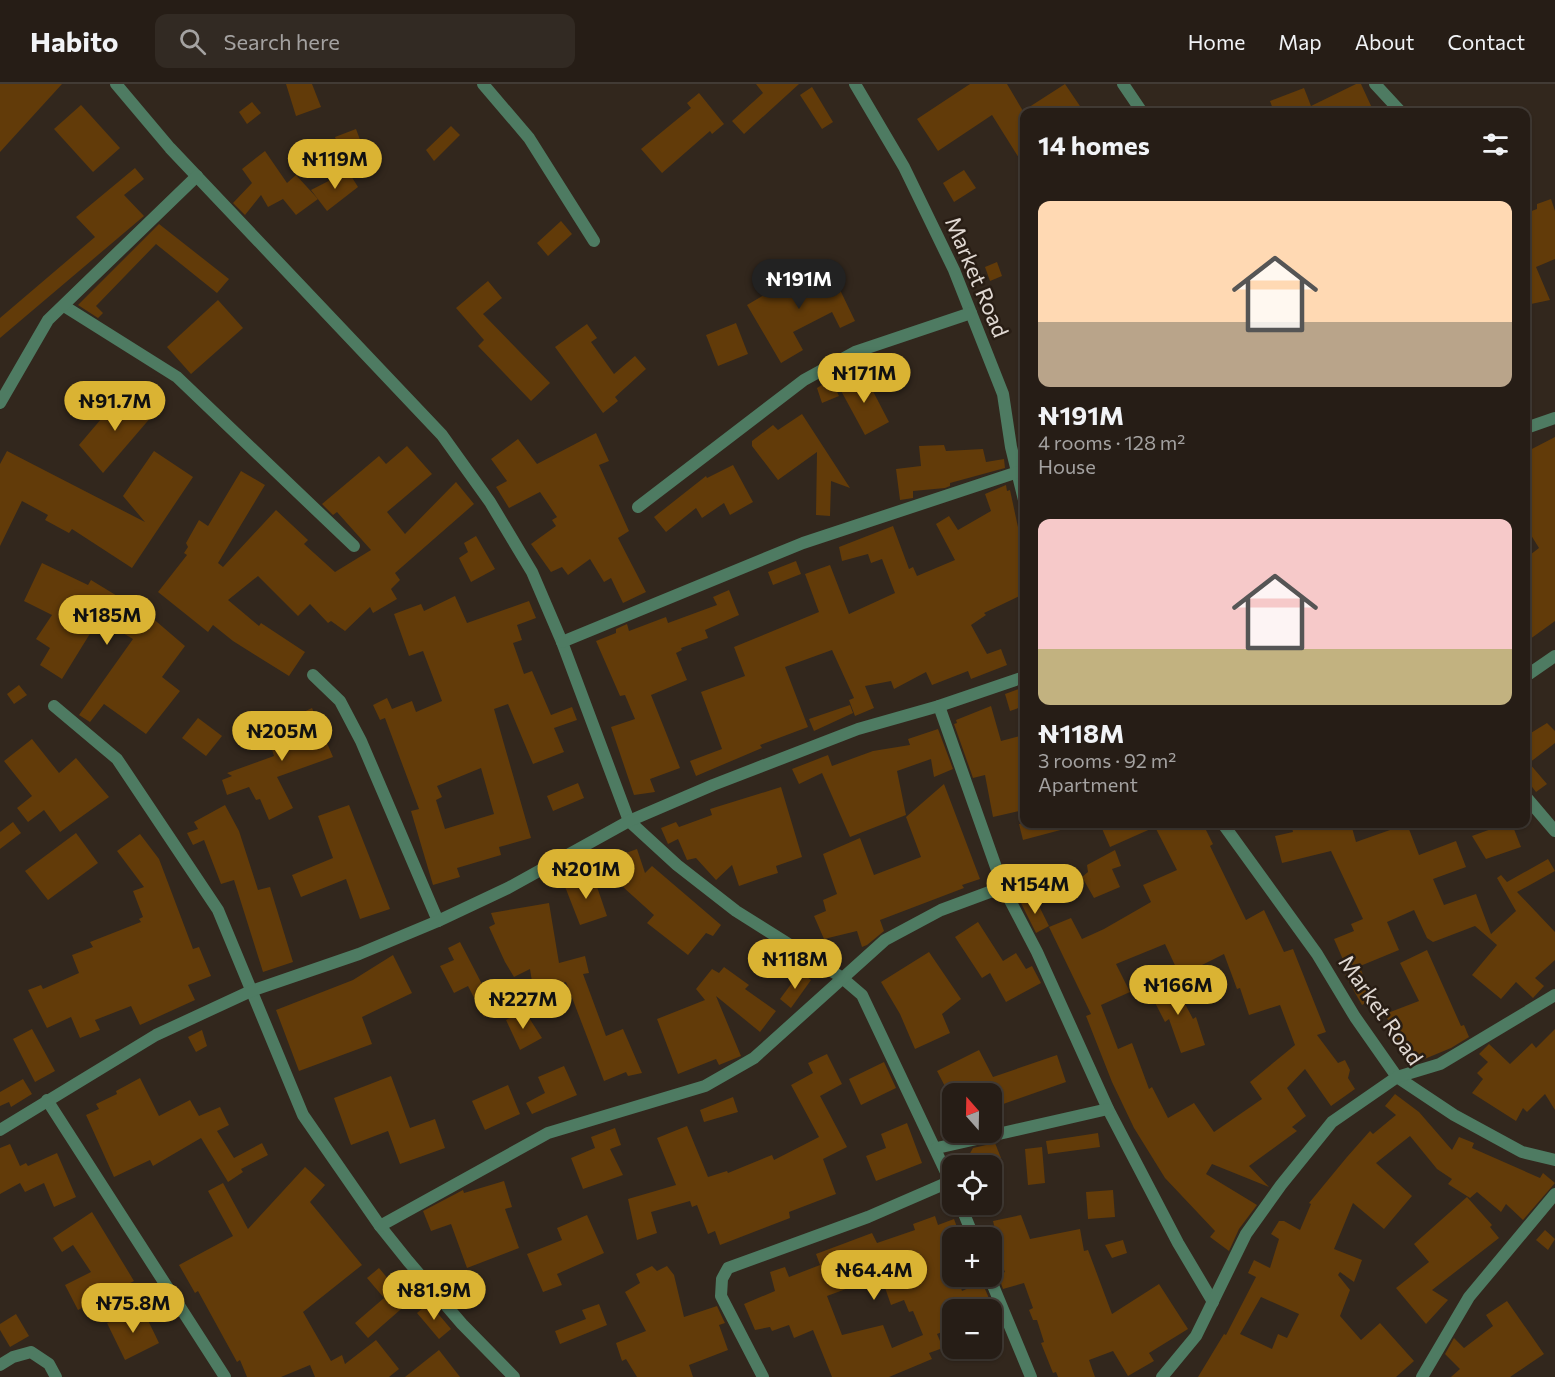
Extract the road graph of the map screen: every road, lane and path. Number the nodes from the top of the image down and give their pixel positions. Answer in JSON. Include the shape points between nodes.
{"nodes":[{"id":1,"x":116,"y":84,"type":"edge"},
{"id":2,"x":483,"y":84,"type":"edge"},
{"id":3,"x":855,"y":84,"type":"edge"},
{"id":4,"x":1123,"y":84,"type":"edge"},
{"id":5,"x":1375,"y":84,"type":"edge"},
{"id":6,"x":1139,"y":108,"type":"edge"},
{"id":7,"x":1397,"y":108,"type":"edge"},
{"id":8,"x":197,"y":176,"type":"junction"},
{"id":9,"x":594,"y":240,"type":"dead end"},
{"id":10,"x":64,"y":306,"type":"junction"},
{"id":11,"x":972,"y":313,"type":"junction"},
{"id":12,"x":0,"y":403,"type":"edge"},
{"id":13,"x":1555,"y":418,"type":"edge"},
{"id":14,"x":1530,"y":427,"type":"edge"},
{"id":15,"x":1018,"y":472,"type":"junction"},
{"id":16,"x":1020,"y":481,"type":"edge"},
{"id":17,"x":638,"y":507,"type":"dead end"},
{"id":18,"x":354,"y":546,"type":"dead end"},
{"id":19,"x":562,"y":642,"type":"junction"},
{"id":20,"x":1555,"y":656,"type":"edge"},
{"id":21,"x":1530,"y":673,"type":"edge"},
{"id":22,"x":313,"y":675,"type":"dead end"},
{"id":23,"x":1020,"y":678,"type":"edge"},
{"id":24,"x":54,"y":706,"type":"dead end"},
{"id":25,"x":939,"y":706,"type":"junction"},
{"id":26,"x":1530,"y":802,"type":"edge"},
{"id":27,"x":629,"y":822,"type":"junction"},
{"id":28,"x":1226,"y":828,"type":"edge"},
{"id":29,"x":1555,"y":831,"type":"edge"},
{"id":30,"x":1003,"y":887,"type":"junction"},
{"id":31,"x":438,"y":921,"type":"junction"},
{"id":32,"x":841,"y":977,"type":"junction"},
{"id":33,"x":251,"y":991,"type":"junction"},
{"id":34,"x":1555,"y":995,"type":"edge"},
{"id":35,"x":1397,"y":1077,"type":"junction"},
{"id":36,"x":47,"y":1100,"type":"junction"},
{"id":37,"x":1108,"y":1109,"type":"junction"},
{"id":38,"x":0,"y":1130,"type":"edge"},
{"id":39,"x":937,"y":1148,"type":"junction"},
{"id":40,"x":942,"y":1160,"type":"edge"},
{"id":41,"x":1555,"y":1160,"type":"edge"},
{"id":42,"x":942,"y":1187,"type":"edge"},
{"id":43,"x":1555,"y":1194,"type":"edge"},
{"id":44,"x":380,"y":1226,"type":"junction"},
{"id":45,"x":994,"y":1287,"type":"edge"},
{"id":46,"x":1213,"y":1302,"type":"junction"},
{"id":47,"x":0,"y":1365,"type":"edge"},
{"id":48,"x":56,"y":1377,"type":"edge"},
{"id":49,"x":225,"y":1377,"type":"edge"},
{"id":50,"x":514,"y":1377,"type":"edge"},
{"id":51,"x":763,"y":1377,"type":"edge"},
{"id":52,"x":1031,"y":1377,"type":"edge"},
{"id":53,"x":1162,"y":1377,"type":"edge"},
{"id":54,"x":1422,"y":1377,"type":"edge"}],
"edges":[{"from":1,"to":8,"type":"street"},
{"from":2,"to":9,"type":"street","via":[[529,138]]},
{"from":3,"to":11,"type":"street","name":"Market Road","via":[[904,167]]},
{"from":4,"to":6,"type":"street"},
{"from":5,"to":7,"type":"street"},
{"from":8,"to":10,"type":"street"},
{"from":8,"to":19,"type":"street","via":[[442,435],[490,502],[532,572]]},
{"from":10,"to":12,"type":"street","via":[[48,320]]},
{"from":10,"to":18,"type":"street","via":[[177,377]]},
{"from":11,"to":15,"type":"street","name":"Market Road","via":[[1003,394]]},
{"from":11,"to":17,"type":"street","via":[[855,352],[804,380]]},
{"from":13,"to":14,"type":"street"},
{"from":15,"to":16,"type":"street","name":"Market Road"},
{"from":15,"to":19,"type":"street","via":[[803,543]]},
{"from":19,"to":27,"type":"street"},
{"from":20,"to":21,"type":"street"},
{"from":22,"to":31,"type":"street","via":[[340,701],[361,741]]},
{"from":23,"to":25,"type":"street"},
{"from":24,"to":33,"type":"street","via":[[117,759],[142,795],[218,910]]},
{"from":25,"to":27,"type":"street","via":[[858,729],[713,784]]},
{"from":25,"to":30,"type":"street"},
{"from":26,"to":29,"type":"street"},
{"from":27,"to":31,"type":"street"},
{"from":27,"to":32,"type":"street","via":[[736,911]]},
{"from":28,"to":35,"type":"street","name":"Market Road","via":[[1317,954]]},
{"from":30,"to":32,"type":"street","via":[[941,910],[885,940]]},
{"from":30,"to":37,"type":"street"},
{"from":31,"to":33,"type":"street","via":[[359,954]]},
{"from":32,"to":39,"type":"street","via":[[862,995]]},
{"from":32,"to":44,"type":"street","via":[[754,1058],[705,1086],[548,1133]]},
{"from":33,"to":36,"type":"street","via":[[156,1035]]},
{"from":33,"to":44,"type":"street","via":[[303,1115]]},
{"from":34,"to":35,"type":"street","via":[[1440,1064]]},
{"from":35,"to":41,"type":"street","name":"Market Road","via":[[1454,1115],[1522,1152]]},
{"from":35,"to":46,"type":"street","via":[[1332,1122],[1246,1234]]},
{"from":36,"to":38,"type":"street"},
{"from":36,"to":49,"type":"street"},
{"from":37,"to":39,"type":"street"},
{"from":37,"to":46,"type":"street"},
{"from":39,"to":40,"type":"street"},
{"from":42,"to":51,"type":"street","via":[[728,1268],[722,1279],[721,1296]]},
{"from":43,"to":54,"type":"street","via":[[1468,1297]]},
{"from":44,"to":50,"type":"street","via":[[462,1324]]},
{"from":45,"to":52,"type":"street"},
{"from":46,"to":53,"type":"street","via":[[1196,1336]]},
{"from":47,"to":48,"type":"street","via":[[32,1352],[49,1364]]}]}
